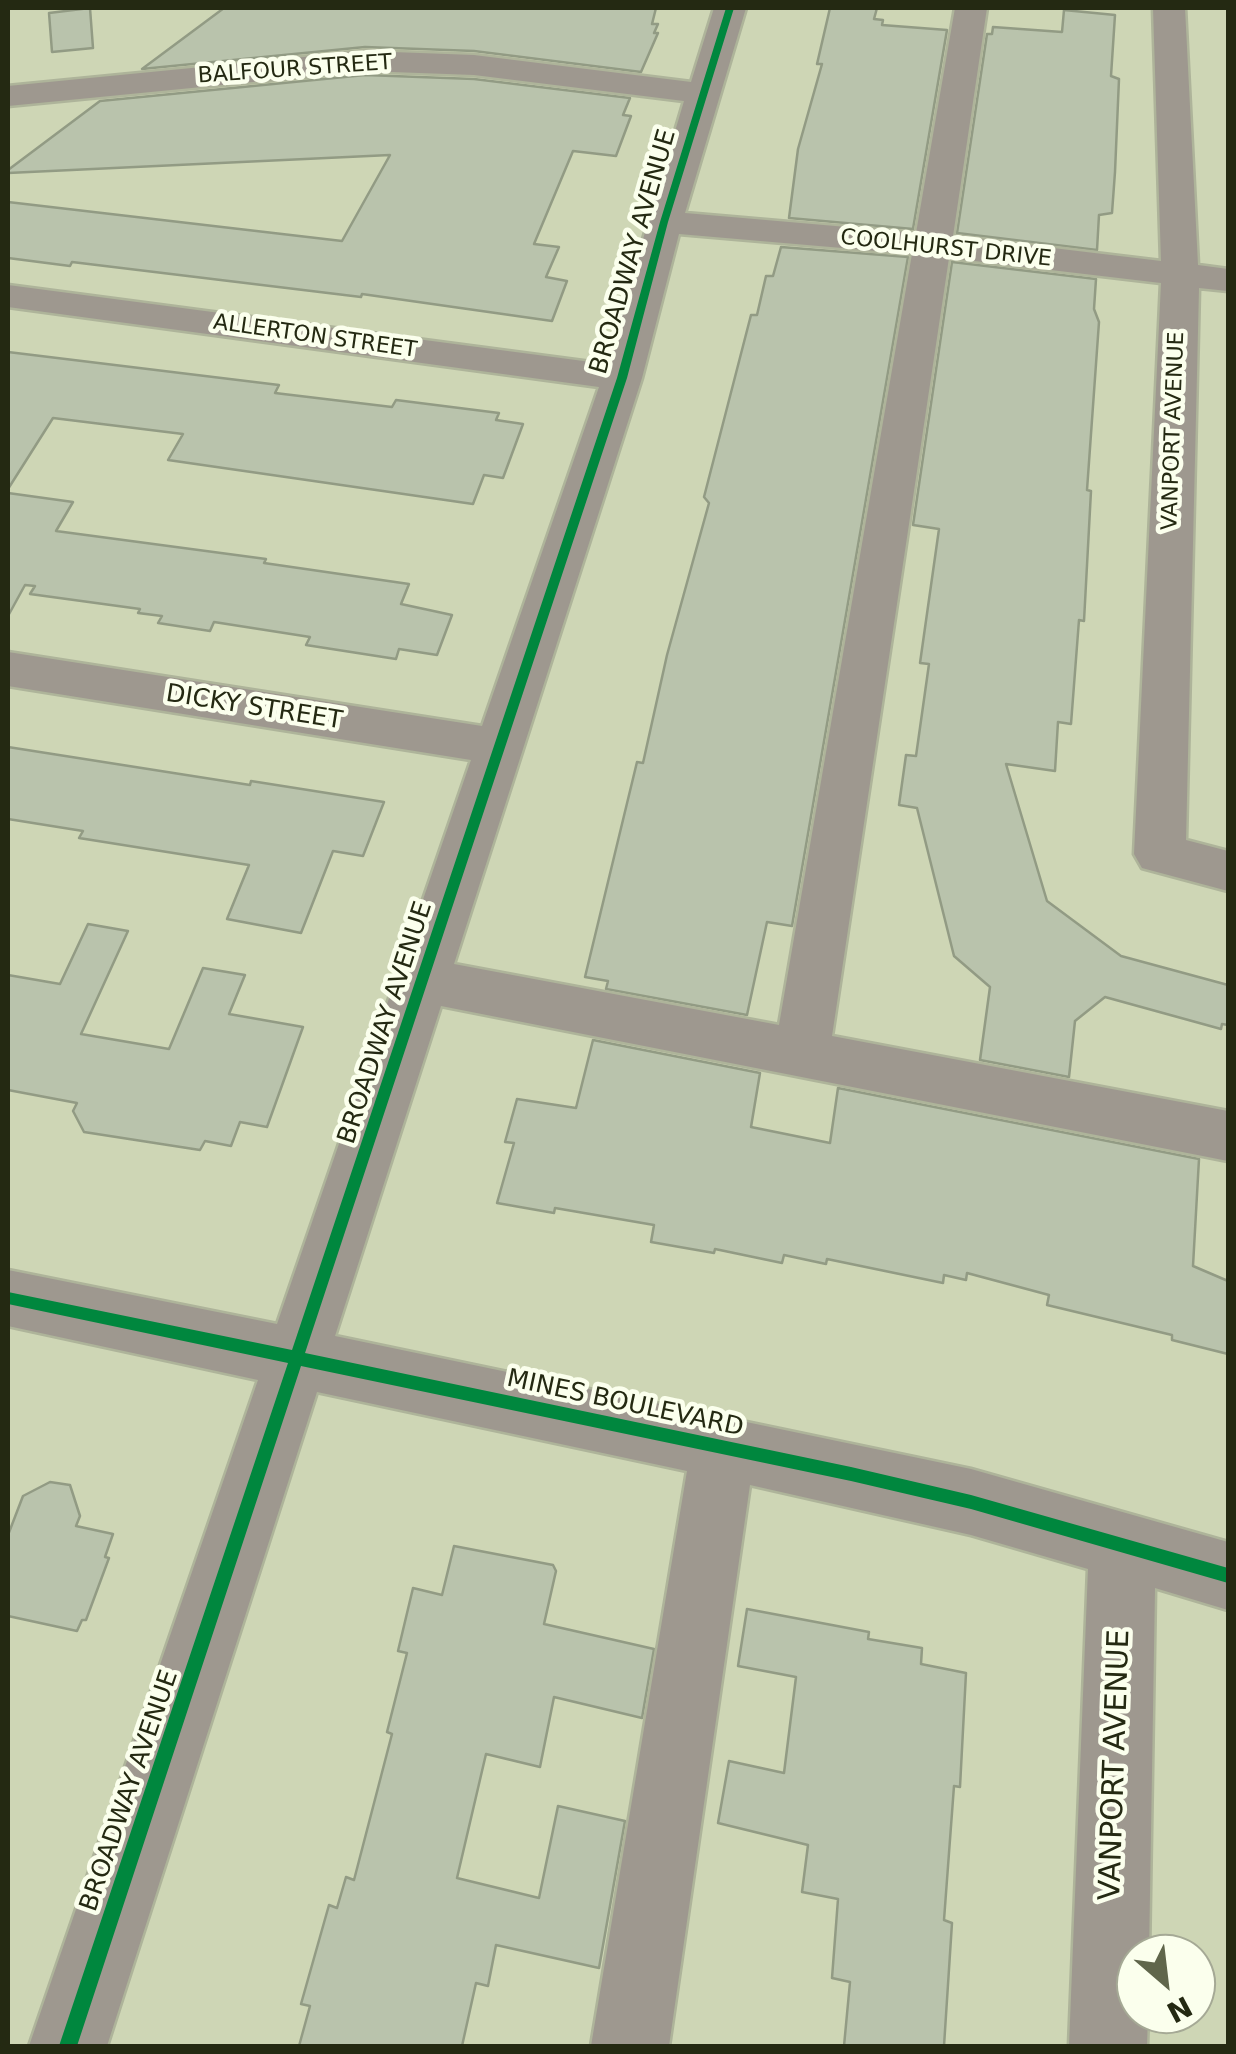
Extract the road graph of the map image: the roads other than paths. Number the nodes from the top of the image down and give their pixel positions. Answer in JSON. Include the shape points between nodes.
{"nodes":[{"id":1,"x":730,"y":8,"type":"edge"},
{"id":2,"x":972,"y":8,"type":"edge"},
{"id":3,"x":1169,"y":8,"type":"edge"},
{"id":4,"x":702,"y":92,"type":"junction"},
{"id":5,"x":8,"y":96,"type":"edge"},
{"id":6,"x":664,"y":222,"type":"junction"},
{"id":7,"x":932,"y":245,"type":"junction"},
{"id":8,"x":1180,"y":274,"type":"junction"},
{"id":9,"x":1228,"y":280,"type":"edge"},
{"id":10,"x":8,"y":296,"type":"edge"},
{"id":11,"x":622,"y":378,"type":"junction"},
{"id":12,"x":8,"y":669,"type":"edge"},
{"id":13,"x":501,"y":747,"type":"junction"},
{"id":14,"x":1228,"y":871,"type":"edge"},
{"id":15,"x":424,"y":980,"type":"junction"},
{"id":16,"x":802,"y":1052,"type":"junction"},
{"id":17,"x":1228,"y":1136,"type":"edge"},
{"id":18,"x":8,"y":1298,"type":"edge"},
{"id":19,"x":299,"y":1359,"type":"junction"},
{"id":20,"x":723,"y":1447,"type":"junction"},
{"id":21,"x":1122,"y":1544,"type":"junction"},
{"id":22,"x":1228,"y":1576,"type":"edge"},
{"id":23,"x":68,"y":2046,"type":"edge"},
{"id":24,"x":630,"y":2046,"type":"edge"},
{"id":25,"x":1108,"y":2046,"type":"edge"}],
"edges":[{"from":1,"to":4,"type":"street","name":"BROADWAY AVENUE"},
{"from":2,"to":7,"type":"street"},
{"from":3,"to":8,"type":"street","name":"VANPORT AVENUE"},
{"from":4,"to":5,"type":"street","name":"BALFOUR STREET","via":[[474,65],[364,61]]},
{"from":4,"to":6,"type":"street","name":"BROADWAY AVENUE"},
{"from":6,"to":7,"type":"street","name":"COOLHURST DRIVE"},
{"from":6,"to":11,"type":"street","name":"BROADWAY AVENUE"},
{"from":7,"to":8,"type":"street","name":"COOLHURST DRIVE"},
{"from":7,"to":16,"type":"street"},
{"from":8,"to":9,"type":"street","name":"COOLHURST DRIVE"},
{"from":8,"to":14,"type":"street","name":"VANPORT AVENUE","via":[[1160,854]]},
{"from":10,"to":11,"type":"street","name":"ALLERTON STREET"},
{"from":11,"to":13,"type":"street","name":"BROADWAY AVENUE"},
{"from":12,"to":13,"type":"street","name":"DICKY STREET"},
{"from":13,"to":15,"type":"street","name":"BROADWAY AVENUE"},
{"from":15,"to":16,"type":"street"},
{"from":15,"to":19,"type":"street","name":"BROADWAY AVENUE"},
{"from":16,"to":17,"type":"street"},
{"from":18,"to":19,"type":"street","name":"MINES BOULEVARD"},
{"from":19,"to":20,"type":"street","name":"MINES BOULEVARD"},
{"from":19,"to":23,"type":"street","name":"BROADWAY AVENUE"},
{"from":20,"to":21,"type":"street","name":"MINES BOULEVARD","via":[[971,1502]]},
{"from":20,"to":24,"type":"street"},
{"from":21,"to":22,"type":"street","name":"MINES BOULEVARD"},
{"from":21,"to":25,"type":"street","name":"VANPORT AVENUE"}]}
